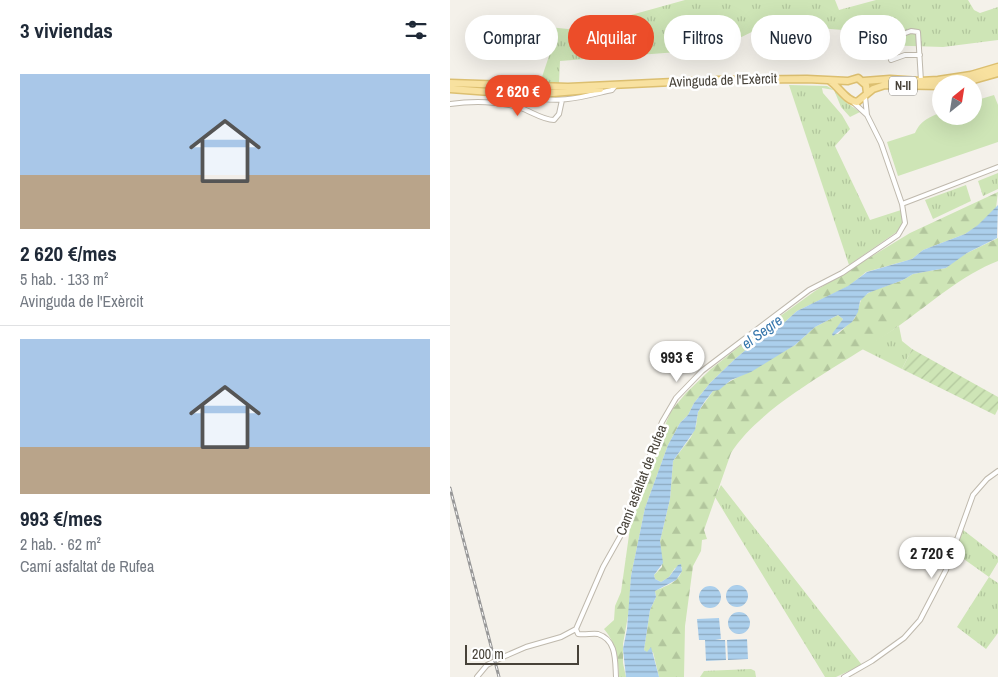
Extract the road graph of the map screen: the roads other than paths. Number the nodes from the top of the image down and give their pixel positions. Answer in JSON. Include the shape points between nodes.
{"nodes":[{"id":1,"x":906,"y":33,"type":"edge"},
{"id":2,"x":906,"y":55,"type":"edge"},
{"id":3,"x":920,"y":55,"type":"junction"},
{"id":4,"x":998,"y":67,"type":"edge"},
{"id":5,"x":998,"y":73,"type":"edge"},
{"id":6,"x":982,"y":78,"type":"edge"},
{"id":7,"x":829,"y":80,"type":"junction"},
{"id":8,"x":848,"y":81,"type":"junction"},
{"id":9,"x":864,"y":81,"type":"junction"},
{"id":10,"x":921,"y":81,"type":"junction"},
{"id":11,"x":450,"y":83,"type":"edge"},
{"id":12,"x":608,"y":86,"type":"junction"},
{"id":13,"x":616,"y":86,"type":"junction"},
{"id":14,"x":932,"y":86,"type":"edge"},
{"id":15,"x":450,"y":89,"type":"edge"},
{"id":16,"x":845,"y":94,"type":"junction"},
{"id":17,"x":529,"y":95,"type":"junction"},
{"id":18,"x":866,"y":95,"type":"junction"},
{"id":19,"x":562,"y":100,"type":"junction"},
{"id":20,"x":553,"y":101,"type":"junction"},
{"id":21,"x":852,"y":101,"type":"junction"},
{"id":22,"x":450,"y":104,"type":"edge"},
{"id":23,"x":559,"y":110,"type":"junction"},
{"id":24,"x":867,"y":115,"type":"junction"},
{"id":25,"x":998,"y":167,"type":"edge"},
{"id":26,"x":902,"y":204,"type":"junction"},
{"id":27,"x":998,"y":471,"type":"edge"},
{"id":28,"x":576,"y":629,"type":"junction"},
{"id":29,"x":477,"y":677,"type":"edge"},
{"id":30,"x":616,"y":677,"type":"edge"},
{"id":31,"x":844,"y":677,"type":"edge"}],
"edges":[{"from":1,"to":3,"type":"street","via":[[918,32]]},
{"from":2,"to":3,"type":"street"},
{"from":3,"to":10,"type":"street"},
{"from":4,"to":10,"type":"main road","number":"N-II","via":[[954,78]]},
{"from":5,"to":6,"type":"main road"},
{"from":7,"to":8,"type":"main road","name":"Avinguda de l'Exèrcit","number":"N-II"},
{"from":7,"to":13,"type":"main road","name":"Avinguda de l'Exèrcit","number":"N-II","via":[[716,80]]},
{"from":7,"to":16,"type":"main road"},
{"from":8,"to":9,"type":"main road","number":"N-II","via":[[854,78]]},
{"from":8,"to":16,"type":"main road","via":[[844,87]]},
{"from":9,"to":10,"type":"main road","number":"N-II"},
{"from":9,"to":18,"type":"main road"},
{"from":11,"to":12,"type":"main road","name":"Avinguda de l'Exèrcit","number":"N-II"},
{"from":12,"to":13,"type":"main road","name":"Avinguda de l'Exèrcit","number":"N-II"},
{"from":12,"to":17,"type":"main road","name":"Avinguda de l'Exèrcit","number":"N-II","via":[[597,90]]},
{"from":13,"to":19,"type":"street","via":[[612,90]]},
{"from":14,"to":18,"type":"main road","number":"N-II","via":[[885,85]]},
{"from":15,"to":17,"type":"main road","name":"Avinguda de l'Exèrcit","number":"N-II"},
{"from":16,"to":21,"type":"main road"},
{"from":17,"to":20,"type":"street"},
{"from":18,"to":21,"type":"main road","number":"N-II","via":[[862,100]]},
{"from":18,"to":24,"type":"street"},
{"from":19,"to":20,"type":"street"},
{"from":19,"to":23,"type":"street"},
{"from":20,"to":23,"type":"street"},
{"from":21,"to":24,"type":"street"},
{"from":22,"to":23,"type":"street","via":[[463,102],[518,107],[550,120],[557,117]]},
{"from":24,"to":26,"type":"street"},
{"from":25,"to":26,"type":"street"},
{"from":26,"to":28,"type":"street","name":"Camí asfaltat de Rufea","via":[[906,222],[898,235],[842,273],[809,290],[702,371],[676,398],[662,422],[621,535]]},
{"from":27,"to":31,"type":"street","via":[[973,495],[946,570],[920,620],[904,638]]},
{"from":28,"to":29,"type":"street","via":[[562,637],[503,656]]},
{"from":28,"to":30,"type":"street","via":[[578,634],[597,634],[608,639],[614,648]]}]}
